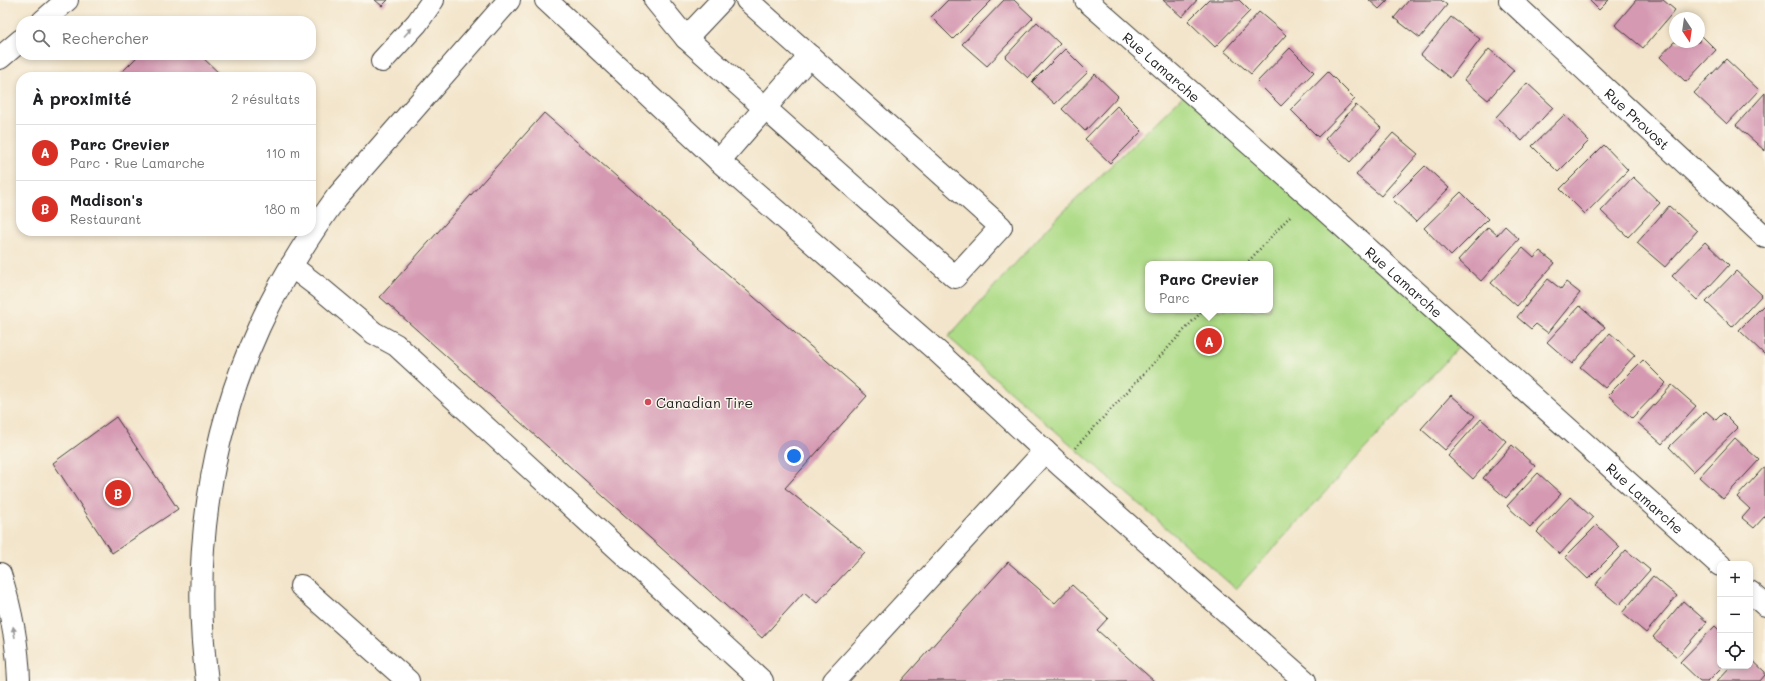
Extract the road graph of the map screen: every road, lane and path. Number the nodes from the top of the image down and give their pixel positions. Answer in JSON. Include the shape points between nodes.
{"nodes":[{"id":1,"x":67,"y":0,"type":"edge"},
{"id":2,"x":433,"y":0,"type":"edge"},
{"id":3,"x":509,"y":0,"type":"edge"},
{"id":4,"x":546,"y":0,"type":"edge"},
{"id":5,"x":655,"y":0,"type":"edge"},
{"id":6,"x":722,"y":0,"type":"edge"},
{"id":7,"x":747,"y":0,"type":"edge"},
{"id":8,"x":1086,"y":0,"type":"edge"},
{"id":9,"x":1510,"y":0,"type":"edge"},
{"id":10,"x":49,"y":16,"type":"edge"},
{"id":11,"x":686,"y":38,"type":"junction"},
{"id":12,"x":16,"y":44,"type":"edge"},
{"id":13,"x":810,"y":56,"type":"junction"},
{"id":14,"x":0,"y":58,"type":"edge"},
{"id":15,"x":382,"y":61,"type":"dead end"},
{"id":16,"x":764,"y":108,"type":"junction"},
{"id":17,"x":719,"y":161,"type":"junction"},
{"id":18,"x":1309,"y":196,"type":"junction"},
{"id":19,"x":316,"y":226,"type":"edge"},
{"id":20,"x":310,"y":236,"type":"edge"},
{"id":21,"x":1765,"y":237,"type":"edge"},
{"id":22,"x":1249,"y":261,"type":"edge"},
{"id":23,"x":291,"y":266,"type":"junction"},
{"id":24,"x":1200,"y":313,"type":"edge"},
{"id":25,"x":1075,"y":448,"type":"dead end"},
{"id":26,"x":1045,"y":451,"type":"junction"},
{"id":27,"x":1717,"y":562,"type":"edge"},
{"id":28,"x":0,"y":574,"type":"edge"},
{"id":29,"x":300,"y":586,"type":"dead end"},
{"id":30,"x":1753,"y":595,"type":"edge"},
{"id":31,"x":1765,"y":605,"type":"edge"},
{"id":32,"x":19,"y":681,"type":"edge"},
{"id":33,"x":207,"y":681,"type":"edge"},
{"id":34,"x":408,"y":681,"type":"edge"},
{"id":35,"x":762,"y":681,"type":"edge"},
{"id":36,"x":834,"y":681,"type":"edge"},
{"id":37,"x":1305,"y":681,"type":"edge"}],
"edges":[{"from":1,"to":10,"type":"street"},
{"from":15,"to":2,"type":"street","one_way":true,"via":[[417,23]]},
{"from":3,"to":19,"type":"street","via":[[337,197]]},
{"from":4,"to":17,"type":"street"},
{"from":5,"to":11,"type":"street"},
{"from":6,"to":11,"type":"street"},
{"from":7,"to":13,"type":"street"},
{"from":8,"to":18,"type":"street","name":"Rue Lamarche"},
{"from":9,"to":21,"type":"street","name":"Rue Provost"},
{"from":11,"to":16,"type":"street"},
{"from":12,"to":14,"type":"street"},
{"from":13,"to":16,"type":"street"},
{"from":13,"to":16,"type":"street","via":[[1001,227],[955,277]]},
{"from":16,"to":17,"type":"street"},
{"from":17,"to":26,"type":"street","via":[[938,352]]},
{"from":18,"to":22,"type":"path"},
{"from":18,"to":27,"type":"street","name":"Rue Lamarche"},
{"from":20,"to":23,"type":"street"},
{"from":23,"to":33,"type":"street","via":[[249,350],[232,397],[214,466],[205,523],[201,576]]},
{"from":23,"to":35,"type":"street","via":[[374,333],[396,345]]},
{"from":24,"to":25,"type":"path"},
{"from":26,"to":36,"type":"street"},
{"from":26,"to":37,"type":"street"},
{"from":32,"to":28,"type":"street","one_way":true,"via":[[11,611]]},
{"from":29,"to":34,"type":"street"},
{"from":30,"to":31,"type":"street"}]}
